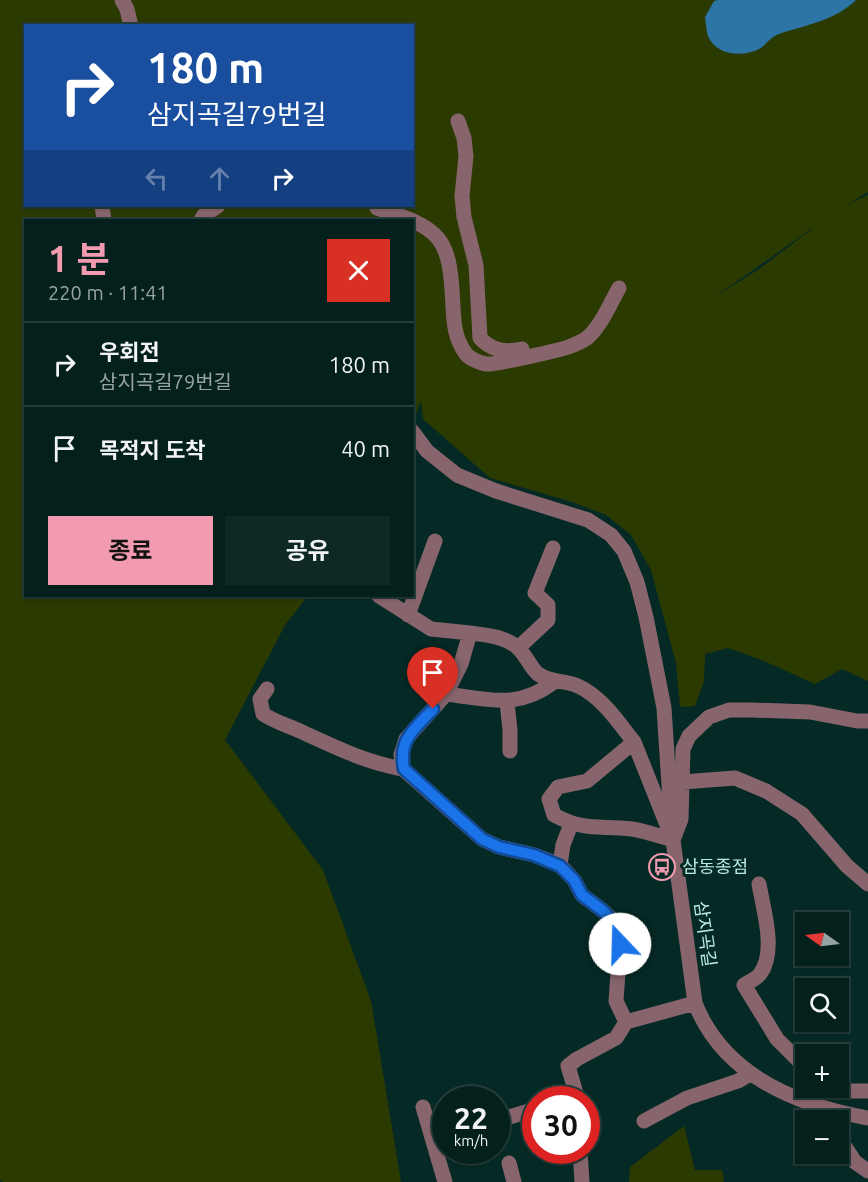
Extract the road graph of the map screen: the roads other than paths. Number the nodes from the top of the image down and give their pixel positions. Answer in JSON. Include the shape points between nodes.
{"nodes":[{"id":1,"x":122,"y":0,"type":"edge"},
{"id":2,"x":131,"y":24,"type":"edge"},
{"id":3,"x":458,"y":121,"type":"dead end"},
{"id":4,"x":217,"y":207,"type":"edge"},
{"id":5,"x":375,"y":211,"type":"edge"},
{"id":6,"x":202,"y":219,"type":"edge"},
{"id":7,"x":410,"y":219,"type":"edge"},
{"id":8,"x":414,"y":221,"type":"edge"},
{"id":9,"x":619,"y":288,"type":"dead end"},
{"id":10,"x":571,"y":346,"type":"junction"},
{"id":11,"x":414,"y":434,"type":"edge"},
{"id":12,"x":435,"y":542,"type":"dead end"},
{"id":13,"x":553,"y":548,"type":"dead end"},
{"id":14,"x":381,"y":597,"type":"edge"},
{"id":15,"x":408,"y":615,"type":"junction"},
{"id":16,"x":470,"y":633,"type":"junction"},
{"id":17,"x":518,"y":648,"type":"junction"},
{"id":18,"x":554,"y":682,"type":"junction"},
{"id":19,"x":267,"y":689,"type":"dead end"},
{"id":20,"x":446,"y":694,"type":"junction"},
{"id":21,"x":507,"y":702,"type":"junction"},
{"id":22,"x":868,"y":721,"type":"edge"},
{"id":23,"x":634,"y":742,"type":"junction"},
{"id":24,"x":510,"y":751,"type":"dead end"},
{"id":25,"x":404,"y":769,"type":"junction"},
{"id":26,"x":683,"y":782,"type":"junction"},
{"id":27,"x":571,"y":824,"type":"junction"},
{"id":28,"x":673,"y":840,"type":"junction"},
{"id":29,"x":560,"y":866,"type":"junction"},
{"id":30,"x":759,"y":884,"type":"dead end"},
{"id":31,"x":868,"y":884,"type":"edge"},
{"id":32,"x":695,"y":1003,"type":"junction"},
{"id":33,"x":626,"y":1022,"type":"junction"},
{"id":34,"x":795,"y":1057,"type":"edge"},
{"id":35,"x":750,"y":1074,"type":"junction"},
{"id":36,"x":571,"y":1086,"type":"edge"},
{"id":37,"x":849,"y":1091,"type":"edge"},
{"id":38,"x":868,"y":1091,"type":"edge"},
{"id":39,"x":423,"y":1107,"type":"dead end"},
{"id":40,"x":822,"y":1110,"type":"edge"},
{"id":41,"x":849,"y":1117,"type":"edge"},
{"id":42,"x":868,"y":1118,"type":"edge"},
{"id":43,"x":644,"y":1121,"type":"dead end"},
{"id":44,"x":432,"y":1126,"type":"edge"},
{"id":45,"x":849,"y":1153,"type":"edge"},
{"id":46,"x":442,"y":1164,"type":"edge"},
{"id":47,"x":509,"y":1164,"type":"edge"},
{"id":48,"x":581,"y":1164,"type":"edge"},
{"id":49,"x":868,"y":1171,"type":"edge"},
{"id":50,"x":445,"y":1182,"type":"edge"},
{"id":51,"x":514,"y":1182,"type":"edge"},
{"id":52,"x":582,"y":1182,"type":"edge"}],
"edges":[{"from":1,"to":2,"type":"street"},
{"from":3,"to":10,"type":"street","via":[[466,156],[462,196],[476,266],[480,338],[498,350],[558,342]]},
{"from":4,"to":6,"type":"street"},
{"from":5,"to":7,"type":"street"},
{"from":8,"to":10,"type":"street","via":[[430,229],[445,246],[452,272],[457,341],[469,357],[487,364]]},
{"from":9,"to":10,"type":"street","via":[[596,328]]},
{"from":11,"to":28,"type":"street","via":[[427,451],[457,475],[588,520],[611,535],[624,551],[646,617],[664,708]]},
{"from":12,"to":15,"type":"street"},
{"from":13,"to":17,"type":"street","via":[[535,593],[549,605],[548,620]]},
{"from":14,"to":15,"type":"street"},
{"from":15,"to":16,"type":"street","via":[[431,628]]},
{"from":16,"to":17,"type":"street","via":[[496,636]]},
{"from":16,"to":20,"type":"street"},
{"from":17,"to":18,"type":"street","via":[[538,673]]},
{"from":18,"to":21,"type":"street","via":[[541,692]]},
{"from":18,"to":23,"type":"street","via":[[577,685],[591,694]]},
{"from":19,"to":25,"type":"street","via":[[260,699],[263,714],[279,724],[377,764]]},
{"from":20,"to":21,"type":"street"},
{"from":20,"to":25,"type":"street","via":[[406,739],[401,755]]},
{"from":21,"to":24,"type":"street"},
{"from":22,"to":26,"type":"street","name":"삼지곡길","via":[[810,712],[729,710],[709,717],[688,736],[683,749]]},
{"from":23,"to":27,"type":"street","via":[[587,781],[558,787],[549,799],[554,814]]},
{"from":23,"to":28,"type":"street"},
{"from":25,"to":29,"type":"street","via":[[482,839]]},
{"from":26,"to":28,"type":"street","name":"삼지곡길","via":[[681,819]]},
{"from":26,"to":31,"type":"street","via":[[735,778],[766,791],[802,814]]},
{"from":27,"to":28,"type":"street","via":[[632,829]]},
{"from":27,"to":29,"type":"street"},
{"from":28,"to":32,"type":"street","name":"삼지곡길"},
{"from":29,"to":33,"type":"street","via":[[582,895],[616,924],[620,944],[616,1001]]},
{"from":30,"to":34,"type":"street","via":[[769,938],[766,960],[760,974],[744,985],[777,1039]]},
{"from":32,"to":33,"type":"street"},
{"from":32,"to":35,"type":"street","name":"삼지곡길","via":[[717,1043]]},
{"from":33,"to":36,"type":"street","via":[[616,1038],[568,1066]]},
{"from":35,"to":40,"type":"street","name":"삼지곡길"},
{"from":35,"to":43,"type":"street","via":[[687,1098]]},
{"from":37,"to":38,"type":"street"},
{"from":39,"to":44,"type":"street"},
{"from":41,"to":42,"type":"street","name":"삼지곡길"},
{"from":45,"to":49,"type":"street"},
{"from":46,"to":50,"type":"street"},
{"from":47,"to":51,"type":"street"},
{"from":48,"to":52,"type":"street"}]}
